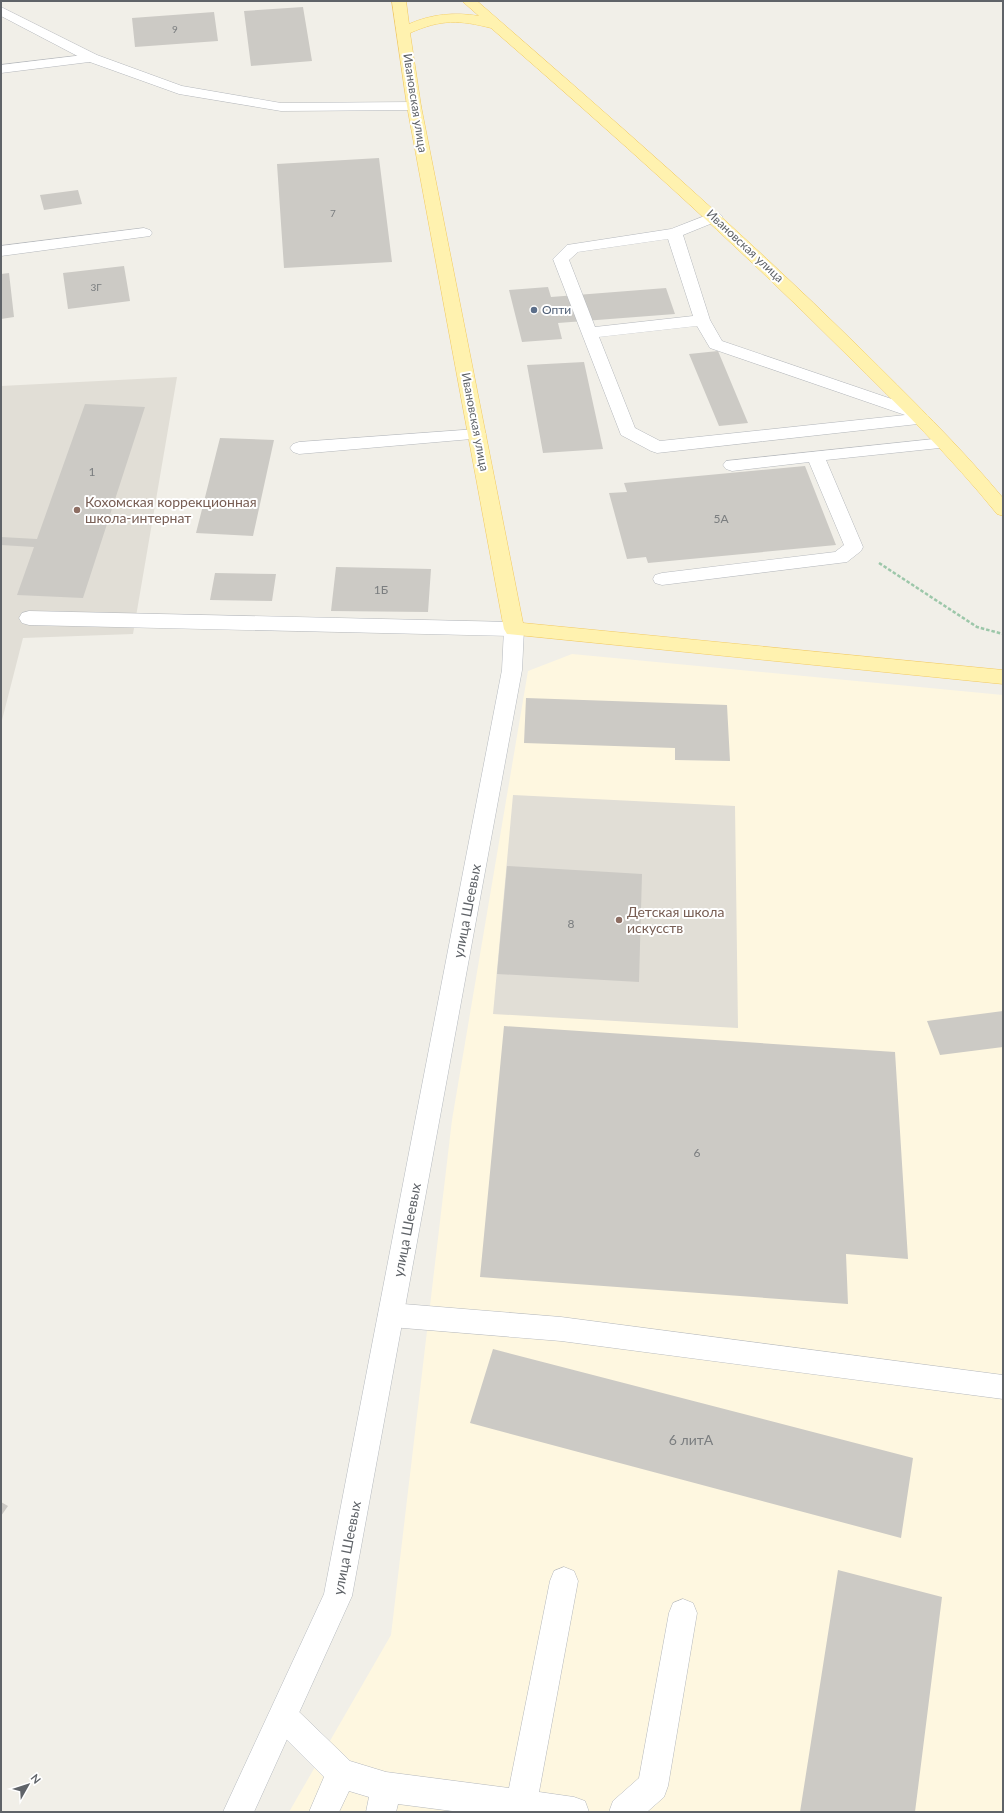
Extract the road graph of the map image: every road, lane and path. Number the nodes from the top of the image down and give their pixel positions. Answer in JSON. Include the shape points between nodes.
{"nodes":[{"id":1,"x":399,"y":1,"type":"edge"},
{"id":2,"x":469,"y":1,"type":"edge"},
{"id":3,"x":1,"y":11,"type":"edge"},
{"id":4,"x":496,"y":25,"type":"junction"},
{"id":5,"x":404,"y":31,"type":"junction"},
{"id":6,"x":92,"y":58,"type":"junction"},
{"id":7,"x":1,"y":69,"type":"edge"},
{"id":8,"x":414,"y":106,"type":"junction"},
{"id":9,"x":715,"y":217,"type":"junction"},
{"id":10,"x":144,"y":233,"type":"dead end"},
{"id":11,"x":674,"y":233,"type":"junction"},
{"id":12,"x":1,"y":251,"type":"edge"},
{"id":13,"x":702,"y":320,"type":"junction"},
{"id":14,"x":589,"y":332,"type":"junction"},
{"id":15,"x":918,"y":416,"type":"junction"},
{"id":16,"x":477,"y":434,"type":"junction"},
{"id":17,"x":943,"y":443,"type":"junction"},
{"id":18,"x":299,"y":448,"type":"dead end"},
{"id":19,"x":815,"y":456,"type":"junction"},
{"id":20,"x":732,"y":465,"type":"dead end"},
{"id":21,"x":1003,"y":510,"type":"edge"},
{"id":22,"x":854,"y":547,"type":"junction"},
{"id":23,"x":662,"y":579,"type":"dead end"},
{"id":24,"x":29,"y":618,"type":"dead end"},
{"id":25,"x":514,"y":629,"type":"junction"},
{"id":26,"x":1003,"y":634,"type":"edge"},
{"id":27,"x":1003,"y":676,"type":"edge"},
{"id":28,"x":391,"y":1315,"type":"junction"},
{"id":29,"x":1003,"y":1387,"type":"edge"},
{"id":30,"x":564,"y":1581,"type":"dead end"},
{"id":31,"x":683,"y":1614,"type":"dead end"},
{"id":32,"x":283,"y":1716,"type":"junction"},
{"id":33,"x":341,"y":1772,"type":"junction"},
{"id":34,"x":383,"y":1800,"type":"edge"},
{"id":35,"x":521,"y":1805,"type":"junction"},
{"id":36,"x":238,"y":1812,"type":"edge"},
{"id":37,"x":324,"y":1812,"type":"edge"},
{"id":38,"x":574,"y":1812,"type":"edge"},
{"id":39,"x":624,"y":1812,"type":"edge"}],
"edges":[{"from":1,"to":5,"type":"main road","name":"Ивановская улица"},
{"from":2,"to":4,"type":"main road","name":"Ивановская улица"},
{"from":3,"to":6,"type":"main road"},
{"from":4,"to":5,"type":"main road","via":[[469,18],[437,18],[423,21]]},
{"from":4,"to":9,"type":"main road","name":"Ивановская улица"},
{"from":5,"to":8,"type":"main road","name":"Ивановская улица"},
{"from":6,"to":7,"type":"main road"},
{"from":6,"to":8,"type":"main road","via":[[179,90],[281,107]]},
{"from":8,"to":16,"type":"main road","name":"Ивановская улица"},
{"from":9,"to":11,"type":"main road"},
{"from":9,"to":15,"type":"main road","name":"Ивановская улица","via":[[814,310]]},
{"from":10,"to":12,"type":"main road"},
{"from":11,"to":13,"type":"main road"},
{"from":11,"to":14,"type":"main road","via":[[573,248],[561,259]]},
{"from":13,"to":14,"type":"main road"},
{"from":13,"to":15,"type":"main road","via":[[716,344]]},
{"from":14,"to":15,"type":"main road","via":[[627,431],[656,447]]},
{"from":15,"to":17,"type":"main road","name":"Ивановская улица"},
{"from":16,"to":18,"type":"main road"},
{"from":16,"to":25,"type":"main road","name":"Ивановская улица"},
{"from":17,"to":19,"type":"main road"},
{"from":17,"to":21,"type":"main road","name":"Ивановская улица"},
{"from":19,"to":20,"type":"main road"},
{"from":19,"to":22,"type":"main road"},
{"from":22,"to":23,"type":"main road","via":[[840,558]]},
{"from":22,"to":26,"type":"path","via":[[977,627]]},
{"from":24,"to":25,"type":"main road"},
{"from":25,"to":27,"type":"main road"},
{"from":25,"to":28,"type":"main road","name":"улица Шеевых","via":[[512,670]]},
{"from":28,"to":29,"type":"main road","via":[[561,1329]]},
{"from":28,"to":32,"type":"main road","name":"улица Шеевых","via":[[338,1596]]},
{"from":30,"to":35,"type":"main road"},
{"from":31,"to":39,"type":"main road","via":[[653,1786]]},
{"from":32,"to":33,"type":"main road"},
{"from":32,"to":36,"type":"main road","name":"улица Шеевых"},
{"from":33,"to":34,"type":"main road"},
{"from":33,"to":37,"type":"main road"},
{"from":34,"to":35,"type":"main road"},
{"from":35,"to":38,"type":"main road"}]}
